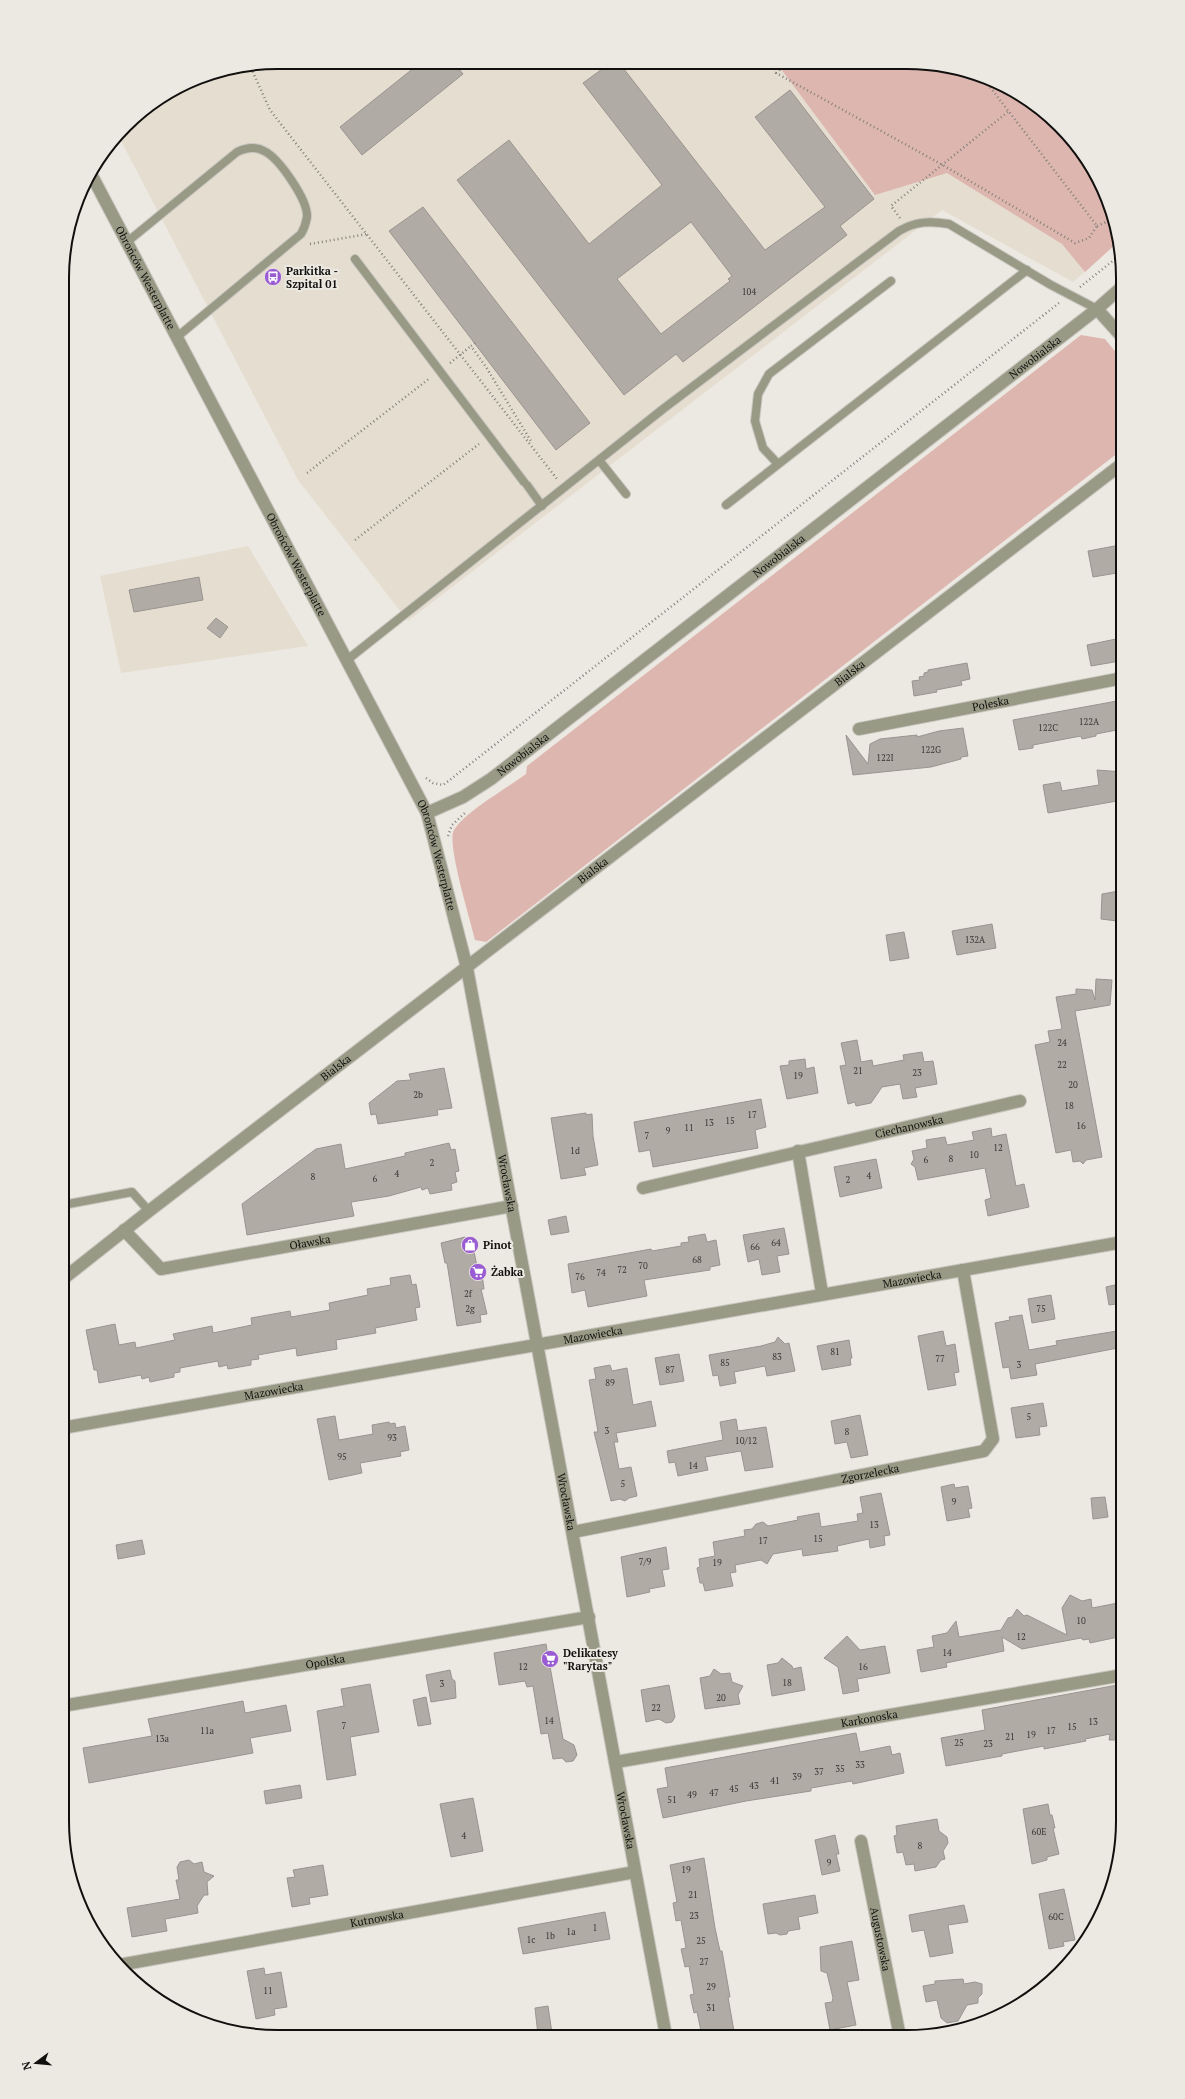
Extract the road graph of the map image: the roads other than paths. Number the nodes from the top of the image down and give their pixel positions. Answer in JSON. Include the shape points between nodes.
{"nodes":[{"id":1,"x":94,"y":180,"type":"edge"},
{"id":2,"x":127,"y":242,"type":"junction"},
{"id":3,"x":355,"y":258,"type":"dead end"},
{"id":4,"x":1027,"y":270,"type":"junction"},
{"id":5,"x":891,"y":281,"type":"dead end"},
{"id":6,"x":1116,"y":292,"type":"edge"},
{"id":7,"x":1097,"y":308,"type":"junction"},
{"id":8,"x":1116,"y":330,"type":"edge"},
{"id":9,"x":177,"y":337,"type":"junction"},
{"id":10,"x":599,"y":460,"type":"junction"},
{"id":11,"x":778,"y":464,"type":"junction"},
{"id":12,"x":1116,"y":468,"type":"edge"},
{"id":13,"x":626,"y":494,"type":"dead end"},
{"id":14,"x":726,"y":505,"type":"dead end"},
{"id":15,"x":542,"y":506,"type":"junction"},
{"id":16,"x":347,"y":660,"type":"junction"},
{"id":17,"x":1116,"y":679,"type":"edge"},
{"id":18,"x":859,"y":729,"type":"dead end"},
{"id":19,"x":427,"y":813,"type":"junction"},
{"id":20,"x":467,"y":968,"type":"junction"},
{"id":21,"x":1020,"y":1101,"type":"dead end"},
{"id":22,"x":798,"y":1152,"type":"junction"},
{"id":23,"x":643,"y":1188,"type":"dead end"},
{"id":24,"x":69,"y":1203,"type":"edge"},
{"id":25,"x":512,"y":1206,"type":"junction"},
{"id":26,"x":149,"y":1211,"type":"junction"},
{"id":27,"x":124,"y":1230,"type":"junction"},
{"id":28,"x":1116,"y":1243,"type":"edge"},
{"id":29,"x":963,"y":1270,"type":"junction"},
{"id":30,"x":69,"y":1274,"type":"edge"},
{"id":31,"x":822,"y":1293,"type":"junction"},
{"id":32,"x":537,"y":1345,"type":"junction"},
{"id":33,"x":69,"y":1427,"type":"edge"},
{"id":34,"x":573,"y":1532,"type":"junction"},
{"id":35,"x":589,"y":1617,"type":"junction"},
{"id":36,"x":1116,"y":1676,"type":"edge"},
{"id":37,"x":69,"y":1705,"type":"edge"},
{"id":38,"x":616,"y":1762,"type":"junction"},
{"id":39,"x":861,"y":1841,"type":"dead end"},
{"id":40,"x":635,"y":1872,"type":"junction"},
{"id":41,"x":125,"y":1964,"type":"edge"},
{"id":42,"x":665,"y":2030,"type":"edge"},
{"id":43,"x":899,"y":2030,"type":"edge"}],
"edges":[{"from":1,"to":2,"type":"street","name":"Obrońców Westerplatte"},
{"from":2,"to":9,"type":"street","name":"Obrońców Westerplatte"},
{"from":2,"to":9,"type":"lane","via":[[243,149],[257,148],[269,154],[297,189],[307,216],[301,234]]},
{"from":3,"to":15,"type":"lane"},
{"from":4,"to":7,"type":"lane"},
{"from":4,"to":10,"type":"lane","via":[[949,224],[930,221],[907,227]]},
{"from":4,"to":11,"type":"lane"},
{"from":5,"to":11,"type":"lane","via":[[769,374],[758,394],[755,422],[763,448]]},
{"from":6,"to":7,"type":"street","name":"Nowobialska"},
{"from":7,"to":8,"type":"street"},
{"from":7,"to":19,"type":"street","name":"Nowobialska","via":[[491,779],[463,797]]},
{"from":9,"to":16,"type":"street","name":"Obrońców Westerplatte"},
{"from":10,"to":13,"type":"lane"},
{"from":10,"to":15,"type":"lane"},
{"from":11,"to":14,"type":"lane"},
{"from":12,"to":20,"type":"street","name":"Bialska"},
{"from":15,"to":16,"type":"lane"},
{"from":16,"to":19,"type":"street","name":"Obrońców Westerplatte"},
{"from":17,"to":18,"type":"street","name":"Poleska"},
{"from":19,"to":20,"type":"street","name":"Obrońców Westerplatte"},
{"from":20,"to":25,"type":"street","name":"Wrocławska"},
{"from":20,"to":26,"type":"street","name":"Bialska"},
{"from":21,"to":22,"type":"street","name":"Ciechanowska"},
{"from":22,"to":23,"type":"street","name":"Ciechanowska"},
{"from":22,"to":31,"type":"street"},
{"from":24,"to":26,"type":"lane","via":[[132,1192]]},
{"from":25,"to":27,"type":"street","name":"Oławska","via":[[161,1269]]},
{"from":25,"to":32,"type":"street","name":"Wrocławska"},
{"from":26,"to":27,"type":"street","name":"Bialska"},
{"from":27,"to":30,"type":"street","name":"Bialska"},
{"from":28,"to":29,"type":"street","name":"Mazowiecka"},
{"from":29,"to":31,"type":"street","name":"Mazowiecka"},
{"from":29,"to":34,"type":"street","name":"Zgorzelecka","via":[[993,1439],[984,1451]]},
{"from":31,"to":32,"type":"street","name":"Mazowiecka"},
{"from":32,"to":33,"type":"street","name":"Mazowiecka"},
{"from":32,"to":34,"type":"street","name":"Wrocławska"},
{"from":34,"to":35,"type":"street","name":"Wrocławska"},
{"from":35,"to":37,"type":"street","name":"Opolska"},
{"from":35,"to":38,"type":"street","name":"Wrocławska"},
{"from":36,"to":38,"type":"street","name":"Karkonoska"},
{"from":38,"to":40,"type":"street","name":"Wrocławska"},
{"from":39,"to":43,"type":"street","name":"Augustowska"},
{"from":40,"to":41,"type":"street","name":"Kutnowska"},
{"from":40,"to":42,"type":"street","name":"Wrocławska"}]}
